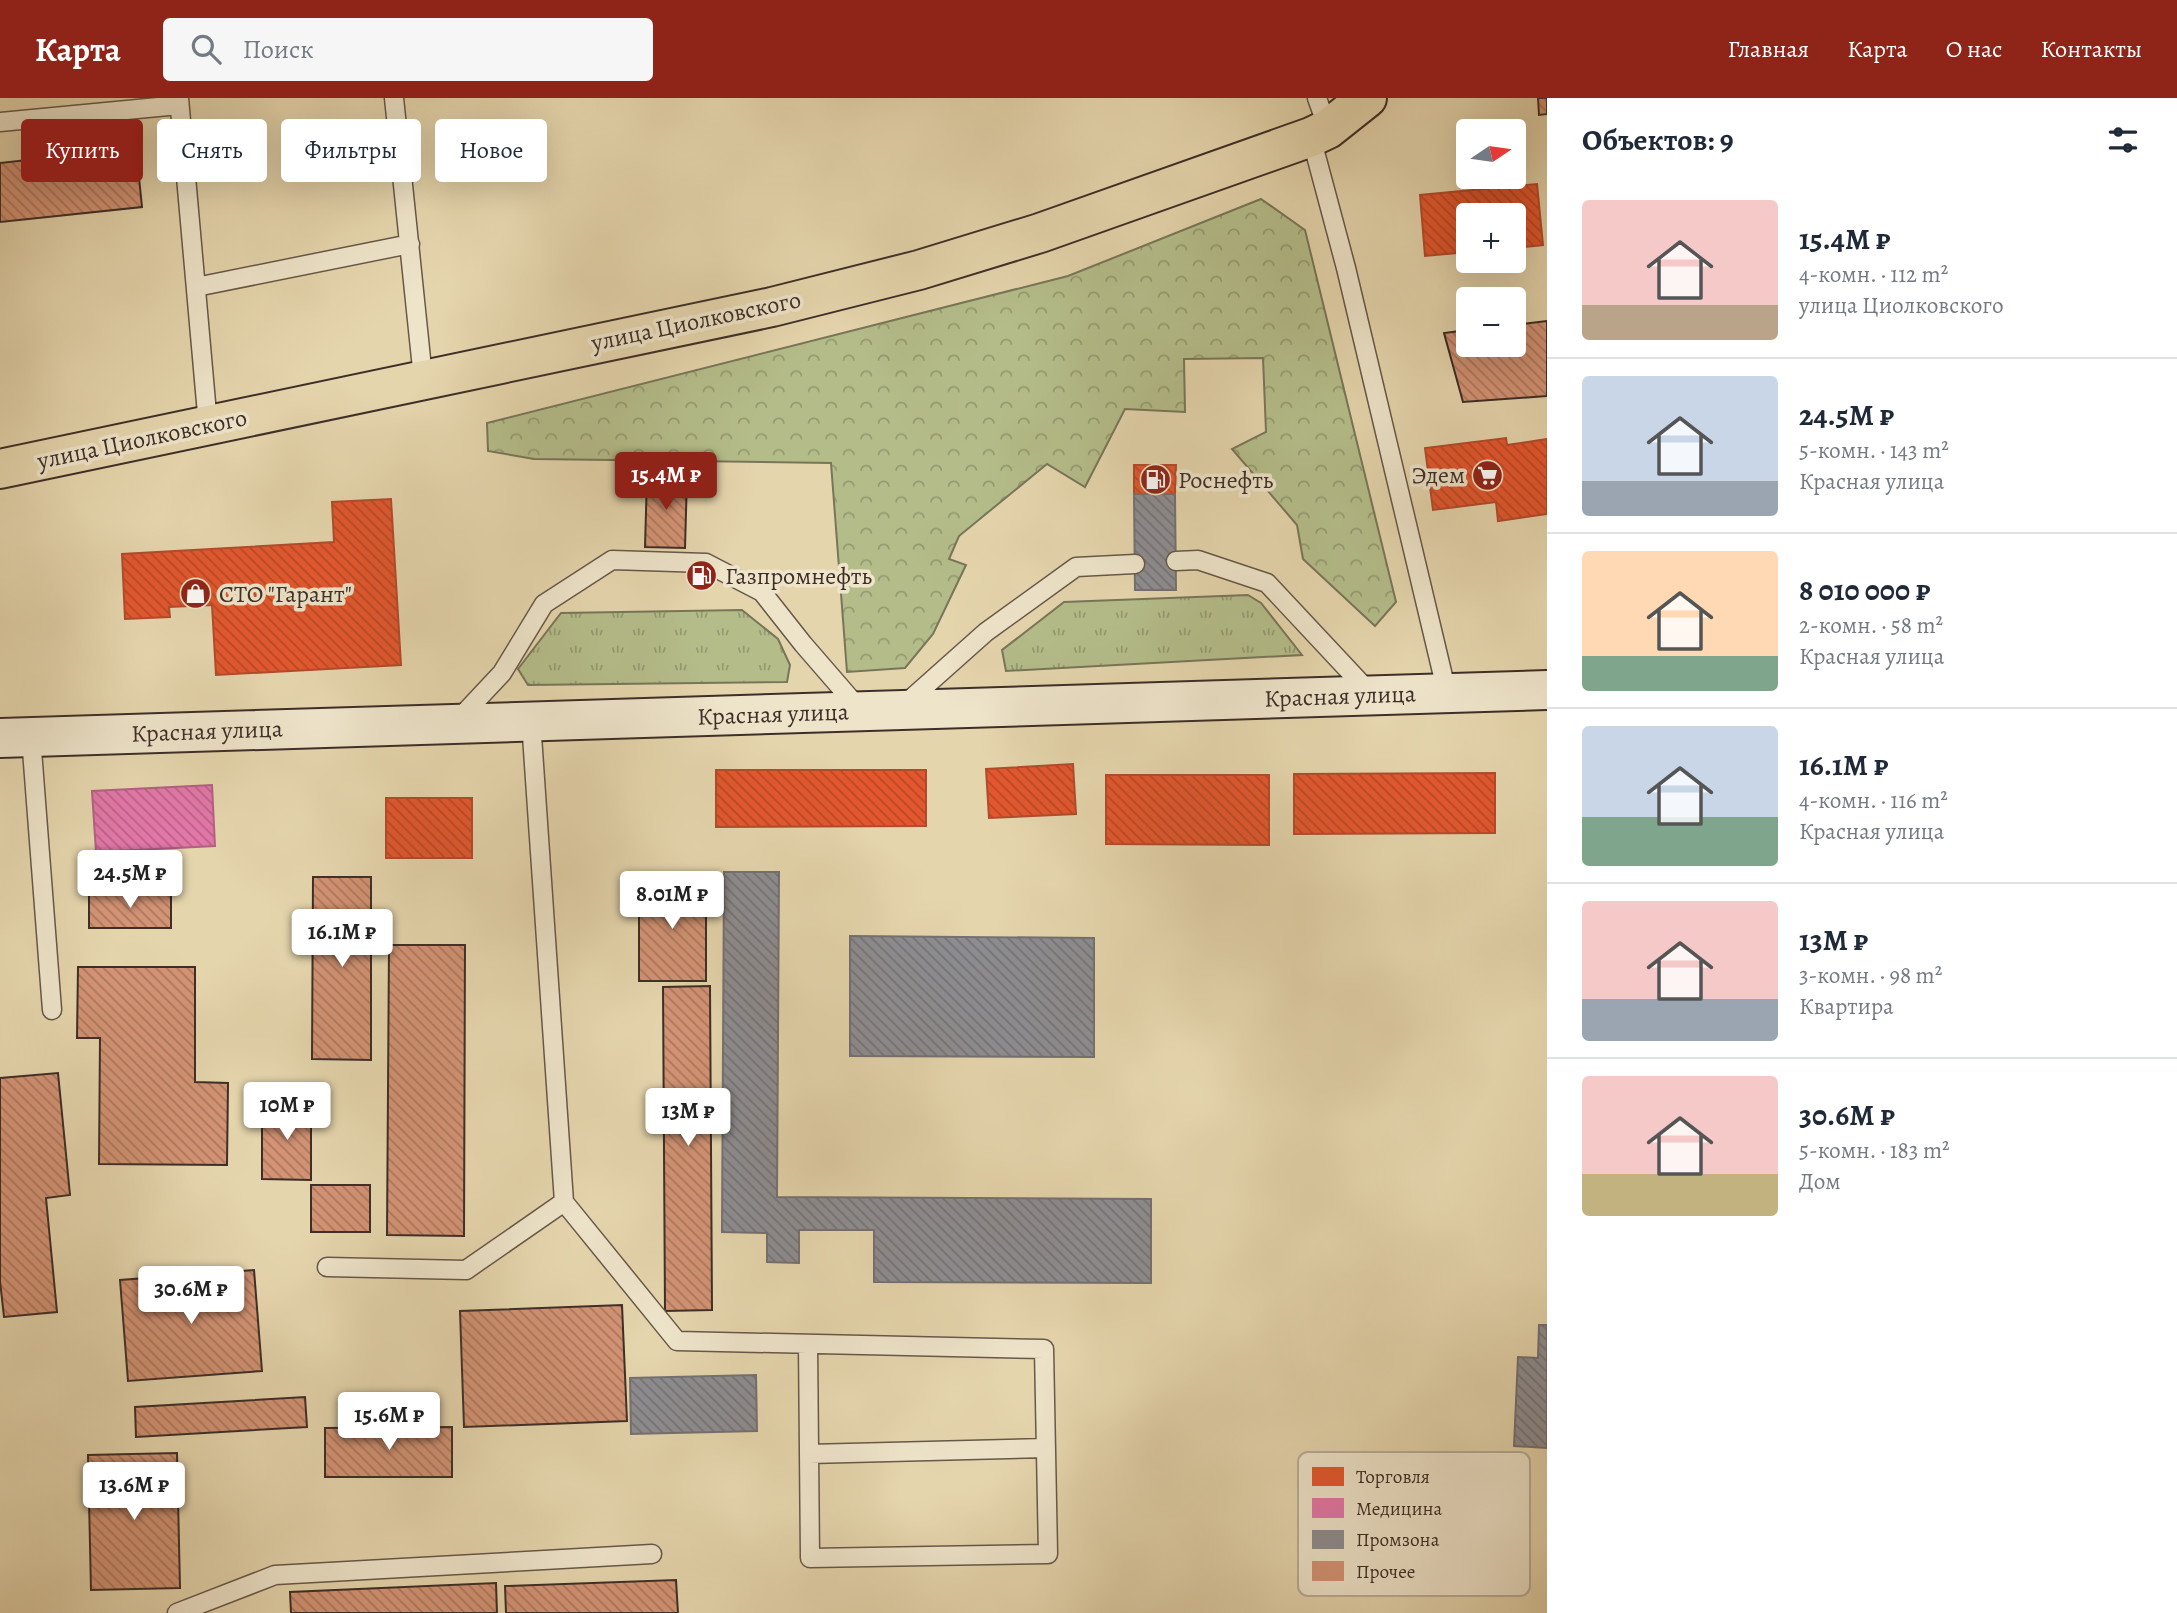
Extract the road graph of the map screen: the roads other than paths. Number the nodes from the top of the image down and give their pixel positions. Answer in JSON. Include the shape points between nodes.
{"nodes":[{"id":1,"x":394,"y":98,"type":"edge"},
{"id":2,"x":1367,"y":98,"type":"edge"},
{"id":3,"x":179,"y":102,"type":"edge"},
{"id":4,"x":1319,"y":121,"type":"edge"},
{"id":5,"x":0,"y":122,"type":"edge"},
{"id":6,"x":410,"y":244,"type":"junction"},
{"id":7,"x":196,"y":287,"type":"junction"},
{"id":8,"x":424,"y":378,"type":"junction"},
{"id":9,"x":208,"y":425,"type":"junction"},
{"id":10,"x":0,"y":469,"type":"edge"},
{"id":11,"x":1176,"y":561,"type":"dead end"},
{"id":12,"x":1135,"y":564,"type":"dead end"},
{"id":13,"x":1547,"y":690,"type":"edge"},
{"id":14,"x":1447,"y":693,"type":"junction"},
{"id":15,"x":1372,"y":695,"type":"junction"},
{"id":16,"x":899,"y":710,"type":"junction"},
{"id":17,"x":861,"y":711,"type":"junction"},
{"id":18,"x":531,"y":721,"type":"junction"},
{"id":19,"x":455,"y":724,"type":"junction"},
{"id":20,"x":16,"y":737,"type":"edge"},
{"id":21,"x":52,"y":1010,"type":"dead end"},
{"id":22,"x":564,"y":1202,"type":"junction"},
{"id":23,"x":327,"y":1267,"type":"dead end"},
{"id":24,"x":808,"y":1344,"type":"junction"},
{"id":25,"x":1046,"y":1448,"type":"junction"},
{"id":26,"x":809,"y":1454,"type":"junction"},
{"id":27,"x":652,"y":1554,"type":"dead end"},
{"id":28,"x":177,"y":1613,"type":"edge"}],
"edges":[{"from":1,"to":6,"type":"lane"},
{"from":2,"to":4,"type":"main road","name":"улица Циолковского"},
{"from":3,"to":5,"type":"lane"},
{"from":3,"to":7,"type":"lane"},
{"from":4,"to":8,"type":"main road","name":"улица Циолковского","via":[[1040,233],[919,270],[772,307]]},
{"from":4,"to":14,"type":"lane","via":[[1346,268]]},
{"from":6,"to":7,"type":"lane"},
{"from":6,"to":8,"type":"lane"},
{"from":7,"to":9,"type":"lane"},
{"from":8,"to":9,"type":"main road","name":"улица Циолковского"},
{"from":9,"to":10,"type":"main road","name":"улица Циолковского"},
{"from":11,"to":15,"type":"lane","via":[[1198,560],[1267,583]]},
{"from":12,"to":16,"type":"lane","via":[[1076,568],[986,632]]},
{"from":13,"to":14,"type":"main road","name":"Красная улица"},
{"from":14,"to":15,"type":"main road","name":"Красная улица"},
{"from":15,"to":16,"type":"main road","name":"Красная улица"},
{"from":16,"to":17,"type":"main road","name":"Красная улица"},
{"from":17,"to":18,"type":"main road","name":"Красная улица"},
{"from":17,"to":19,"type":"lane","via":[[762,592],[706,563],[612,560],[544,604],[502,673]]},
{"from":18,"to":19,"type":"main road","name":"Красная улица"},
{"from":18,"to":22,"type":"lane"},
{"from":19,"to":20,"type":"main road","name":"Красная улица"},
{"from":20,"to":21,"type":"lane"},
{"from":22,"to":23,"type":"lane","via":[[466,1270]]},
{"from":22,"to":24,"type":"lane","via":[[677,1341]]},
{"from":24,"to":25,"type":"lane","via":[[1044,1349]]},
{"from":24,"to":26,"type":"lane"},
{"from":25,"to":26,"type":"lane"},
{"from":25,"to":26,"type":"lane","via":[[1048,1554],[810,1558]]},
{"from":27,"to":28,"type":"lane","via":[[275,1575]]}]}
